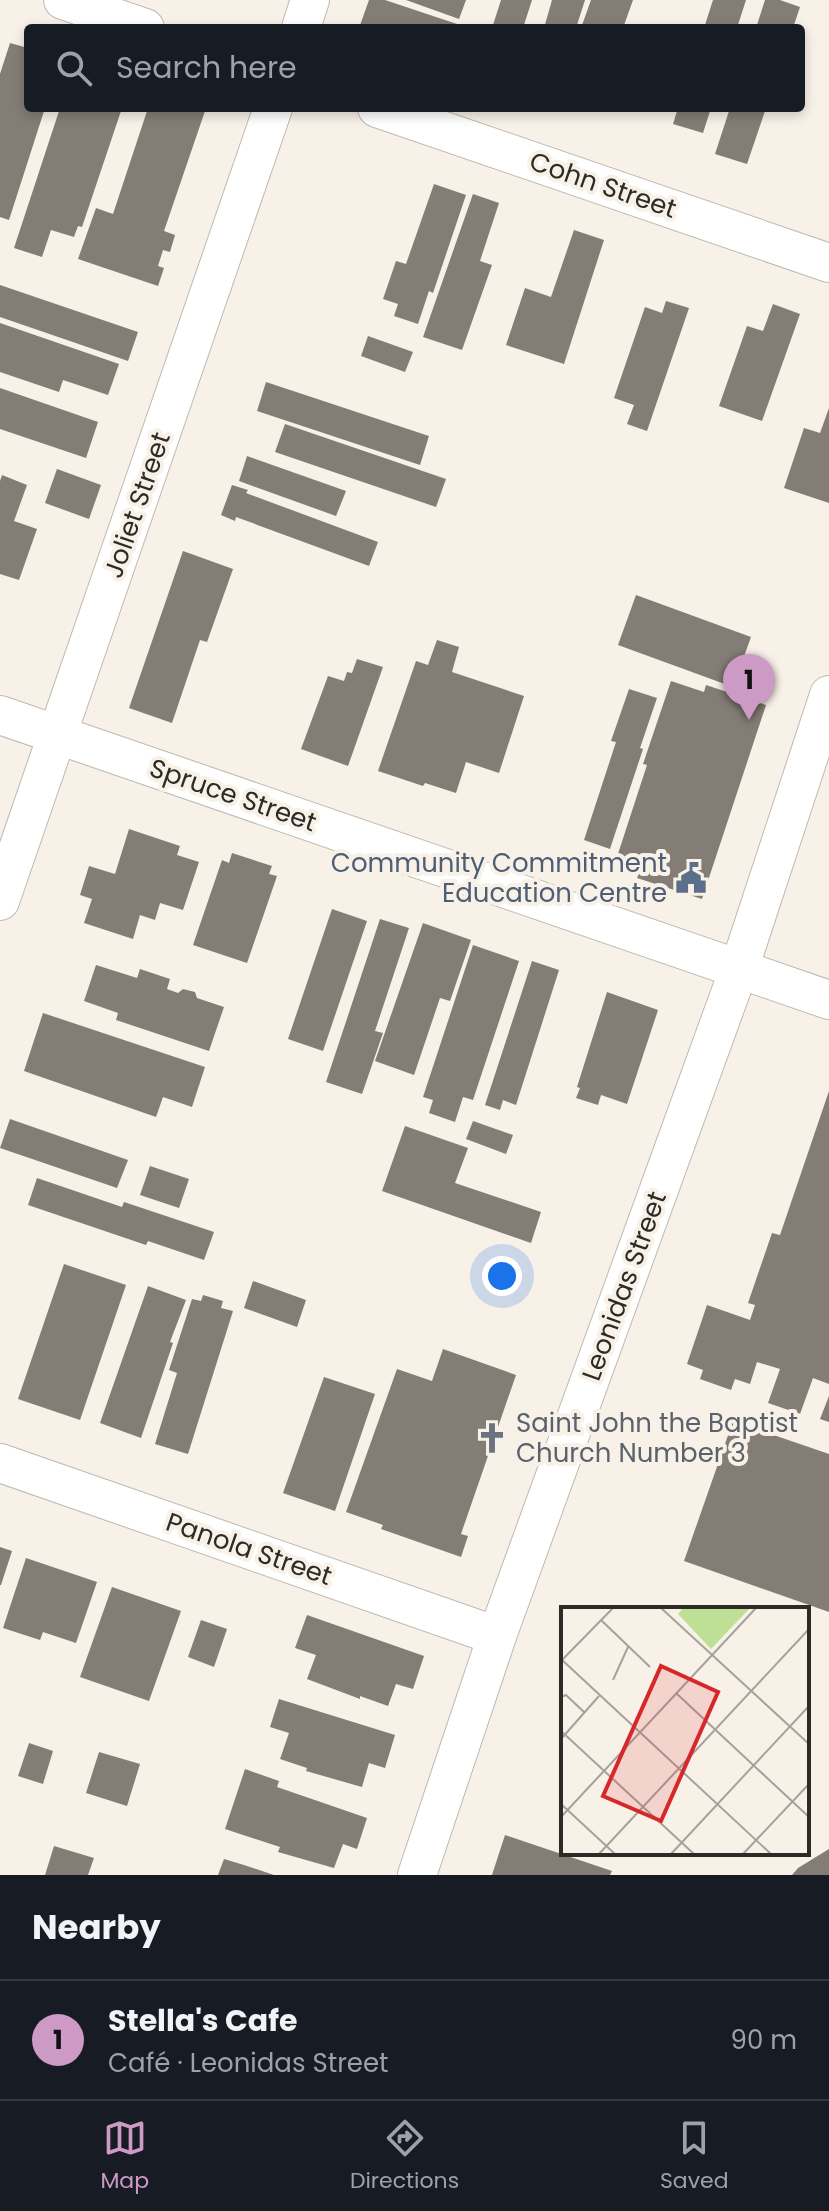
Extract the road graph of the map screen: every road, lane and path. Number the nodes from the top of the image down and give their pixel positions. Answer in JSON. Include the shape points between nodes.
{"nodes":[{"id":1,"x":63,"y":0,"type":"edge"},
{"id":2,"x":310,"y":0,"type":"edge"},
{"id":3,"x":133,"y":24,"type":"edge"},
{"id":4,"x":302,"y":24,"type":"edge"},
{"id":5,"x":272,"y":112,"type":"edge"},
{"id":6,"x":389,"y":112,"type":"edge"},
{"id":7,"x":829,"y":263,"type":"edge"},
{"id":8,"x":829,"y":695,"type":"edge"},
{"id":9,"x":0,"y":715,"type":"edge"},
{"id":10,"x":57,"y":735,"type":"junction"},
{"id":11,"x":0,"y":901,"type":"edge"},
{"id":12,"x":739,"y":969,"type":"junction"},
{"id":13,"x":829,"y":1000,"type":"edge"},
{"id":14,"x":0,"y":1463,"type":"edge"},
{"id":15,"x":497,"y":1636,"type":"junction"},
{"id":16,"x":417,"y":1875,"type":"edge"}],
"edges":[{"from":1,"to":3,"type":"street"},
{"from":2,"to":4,"type":"street"},
{"from":5,"to":10,"type":"street","name":"Joliet Street"},
{"from":6,"to":7,"type":"street","name":"Cohn Street"},
{"from":8,"to":12,"type":"street","name":"Leonidas Street"},
{"from":9,"to":10,"type":"street","name":"Spruce Street"},
{"from":10,"to":11,"type":"street","name":"Joliet Street"},
{"from":10,"to":12,"type":"street","name":"Spruce Street"},
{"from":12,"to":13,"type":"street","name":"Spruce Street"},
{"from":12,"to":15,"type":"street","name":"Leonidas Street"},
{"from":14,"to":15,"type":"street","name":"Panola Street"},
{"from":15,"to":16,"type":"street","name":"Leonidas Street"}]}
